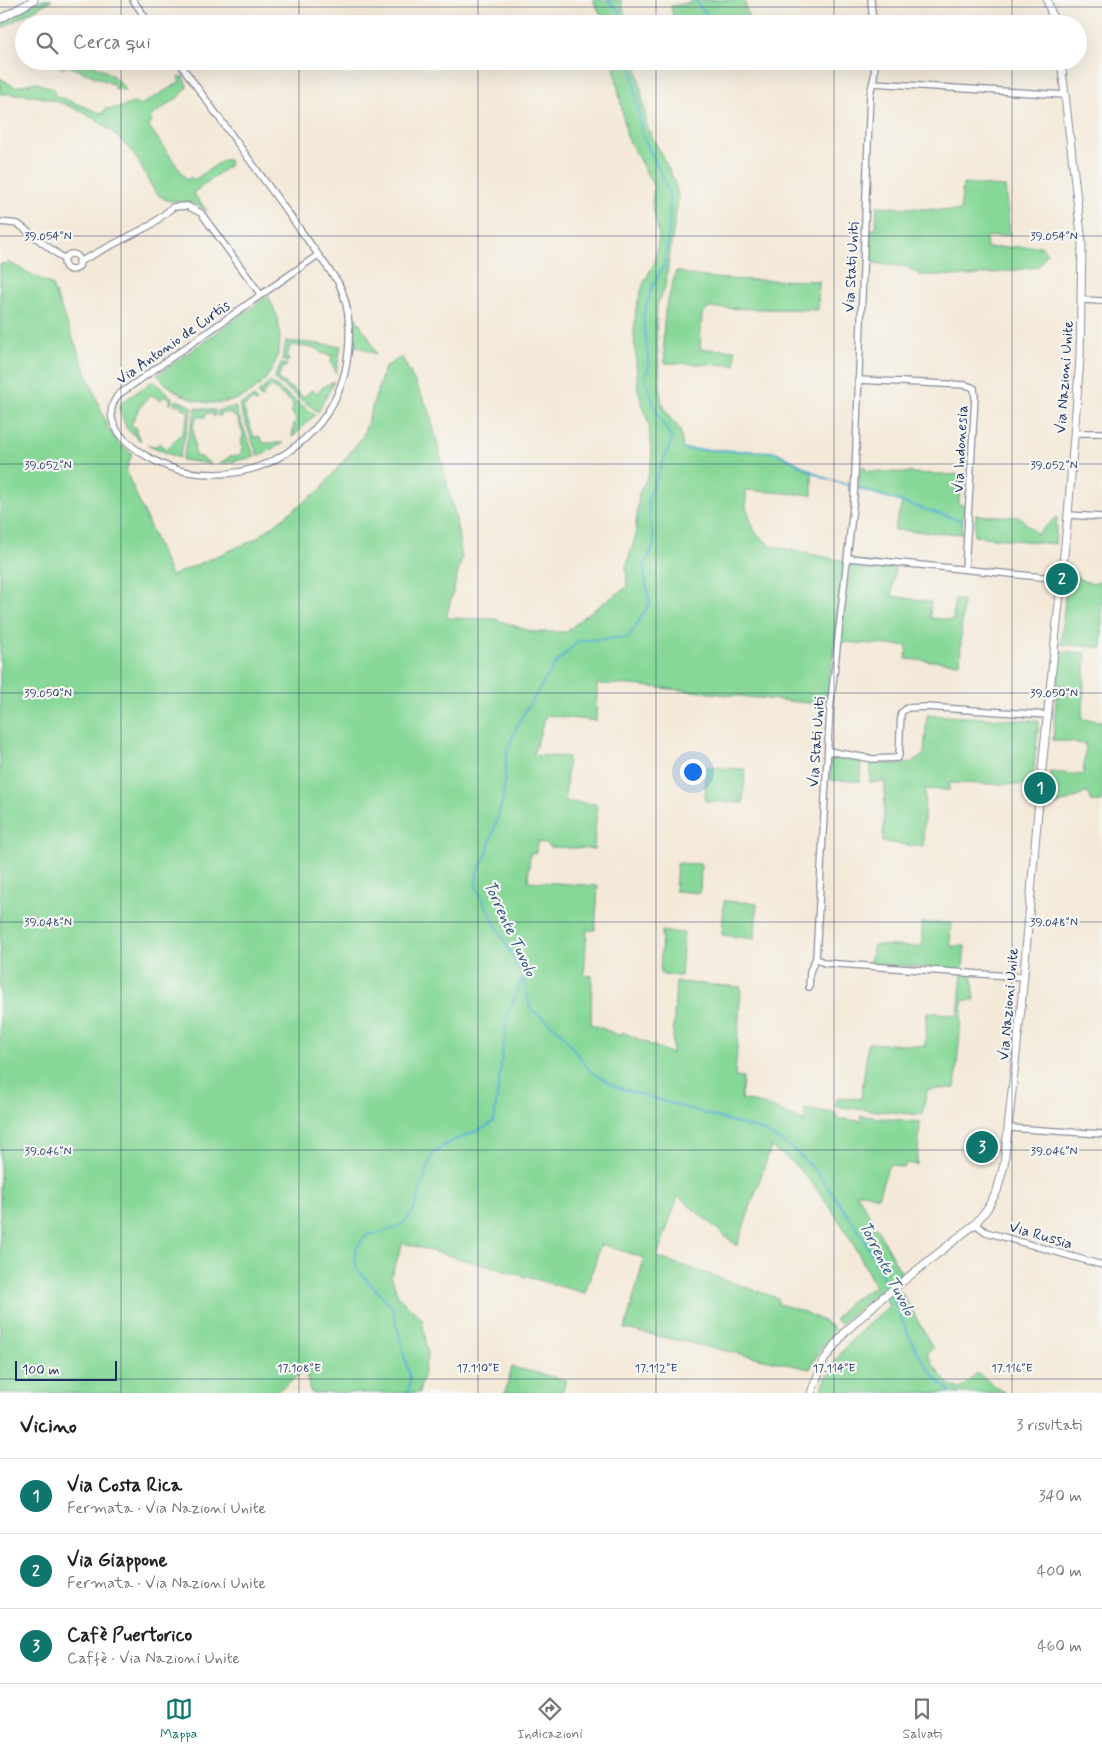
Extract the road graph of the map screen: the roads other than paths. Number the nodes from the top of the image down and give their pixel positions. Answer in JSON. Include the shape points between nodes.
{"nodes":[{"id":1,"x":34,"y":0,"type":"edge"},
{"id":2,"x":133,"y":0,"type":"edge"},
{"id":3,"x":870,"y":0,"type":"edge"},
{"id":4,"x":1047,"y":0,"type":"edge"},
{"id":5,"x":144,"y":15,"type":"edge"},
{"id":6,"x":872,"y":15,"type":"edge"},
{"id":7,"x":1052,"y":15,"type":"edge"},
{"id":8,"x":0,"y":19,"type":"edge"},
{"id":9,"x":184,"y":70,"type":"edge"},
{"id":10,"x":874,"y":70,"type":"edge"},
{"id":11,"x":1062,"y":70,"type":"edge"},
{"id":12,"x":873,"y":83,"type":"junction"},
{"id":13,"x":1064,"y":95,"type":"junction"},
{"id":14,"x":0,"y":222,"type":"edge"},
{"id":15,"x":318,"y":256,"type":"junction"},
{"id":16,"x":64,"y":259,"type":"junction"},
{"id":17,"x":80,"y":262,"type":"junction"},
{"id":18,"x":261,"y":295,"type":"junction"},
{"id":19,"x":1083,"y":300,"type":"junction"},
{"id":20,"x":1102,"y":301,"type":"edge"},
{"id":21,"x":858,"y":380,"type":"junction"},
{"id":22,"x":1074,"y":433,"type":"junction"},
{"id":23,"x":1102,"y":433,"type":"edge"},
{"id":24,"x":1068,"y":515,"type":"junction"},
{"id":25,"x":1102,"y":517,"type":"edge"},
{"id":26,"x":849,"y":558,"type":"junction"},
{"id":27,"x":965,"y":569,"type":"junction"},
{"id":28,"x":1062,"y":579,"type":"junction"},
{"id":29,"x":1047,"y":714,"type":"junction"},
{"id":30,"x":828,"y":751,"type":"junction"},
{"id":31,"x":816,"y":958,"type":"junction"},
{"id":32,"x":824,"y":963,"type":"junction"},
{"id":33,"x":810,"y":971,"type":"junction"},
{"id":34,"x":1024,"y":977,"type":"junction"},
{"id":35,"x":809,"y":988,"type":"dead end"},
{"id":36,"x":1010,"y":1128,"type":"junction"},
{"id":37,"x":1102,"y":1134,"type":"edge"},
{"id":38,"x":975,"y":1224,"type":"junction"},
{"id":39,"x":1102,"y":1265,"type":"edge"},
{"id":40,"x":811,"y":1393,"type":"edge"}],
"edges":[{"from":1,"to":8,"type":"street"},
{"from":2,"to":5,"type":"street"},
{"from":3,"to":6,"type":"street"},
{"from":4,"to":7,"type":"street"},
{"from":9,"to":15,"type":"street","name":"Via Antonio de Curtis"},
{"from":10,"to":12,"type":"street","name":"Via Stati Uniti"},
{"from":11,"to":13,"type":"street","name":"Via Nazioni Unite"},
{"from":12,"to":13,"type":"street"},
{"from":12,"to":21,"type":"street","name":"Via Stati Uniti"},
{"from":13,"to":19,"type":"street","name":"Via Nazioni Unite","via":[[1081,236]]},
{"from":14,"to":16,"type":"street","via":[[18,224]]},
{"from":15,"to":18,"type":"street","name":"Via Antonio de Curtis"},
{"from":15,"to":18,"type":"street","name":"Via Antonio de Curtis","via":[[343,291],[348,353],[338,394],[323,420],[303,441],[259,466],[215,474],[168,467],[122,439],[111,411],[112,402],[118,395]]},
{"from":16,"to":17,"type":"street","via":[[74,254]]},
{"from":16,"to":17,"type":"street","via":[[70,270],[77,268]]},
{"from":17,"to":18,"type":"street","via":[[151,225],[173,207],[187,206],[201,213]]},
{"from":19,"to":20,"type":"street"},
{"from":19,"to":22,"type":"street","name":"Via Nazioni Unite"},
{"from":21,"to":26,"type":"street","name":"Via Stati Uniti"},
{"from":21,"to":27,"type":"street","name":"Via Indonesia","via":[[974,388]]},
{"from":22,"to":23,"type":"street"},
{"from":22,"to":24,"type":"street","name":"Via Nazioni Unite"},
{"from":24,"to":25,"type":"street"},
{"from":24,"to":28,"type":"street","name":"Via Nazioni Unite"},
{"from":26,"to":27,"type":"street"},
{"from":26,"to":30,"type":"street","name":"Via Stati Uniti","via":[[836,647]]},
{"from":27,"to":28,"type":"street"},
{"from":28,"to":29,"type":"street","name":"Via Nazioni Unite"},
{"from":29,"to":30,"type":"street","via":[[907,708],[901,713],[897,758],[873,759]]},
{"from":29,"to":34,"type":"street","name":"Via Nazioni Unite"},
{"from":30,"to":31,"type":"street","name":"Via Stati Uniti"},
{"from":31,"to":32,"type":"street"},
{"from":31,"to":33,"type":"street","name":"Via Stati Uniti"},
{"from":32,"to":33,"type":"street"},
{"from":32,"to":34,"type":"street"},
{"from":33,"to":35,"type":"street","name":"Via Stati Uniti"},
{"from":34,"to":36,"type":"street","name":"Via Nazioni Unite"},
{"from":36,"to":37,"type":"street"},
{"from":36,"to":38,"type":"street","name":"Via Nazioni Unite","via":[[997,1191]]},
{"from":38,"to":39,"type":"street","name":"Via Russia","via":[[995,1235]]},
{"from":38,"to":40,"type":"street","name":"Via Nazioni Unite","via":[[882,1298],[845,1332],[831,1348]]}]}
